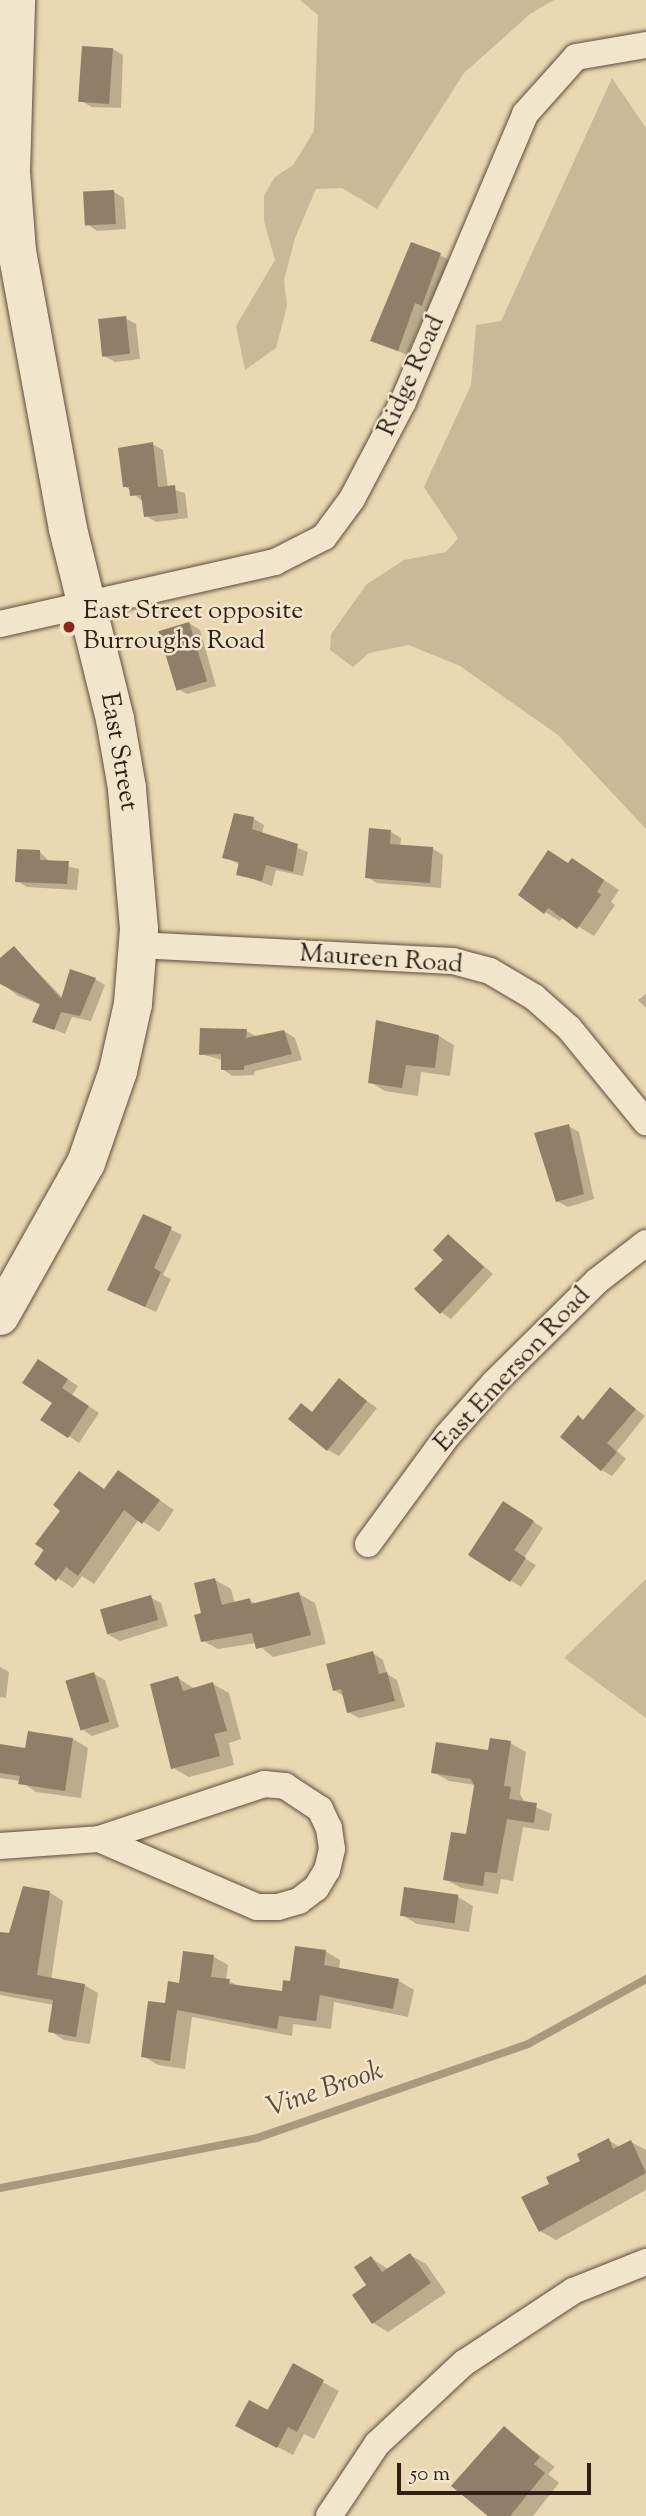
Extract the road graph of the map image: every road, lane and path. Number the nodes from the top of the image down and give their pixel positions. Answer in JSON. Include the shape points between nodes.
{"nodes":[{"id":1,"x":16,"y":0,"type":"edge"},
{"id":2,"x":646,"y":45,"type":"edge"},
{"id":3,"x":86,"y":602,"type":"junction"},
{"id":4,"x":0,"y":624,"type":"edge"},
{"id":5,"x":138,"y":945,"type":"junction"},
{"id":6,"x":646,"y":1122,"type":"edge"},
{"id":7,"x":646,"y":1242,"type":"edge"},
{"id":8,"x":0,"y":1316,"type":"edge"},
{"id":9,"x":368,"y":1544,"type":"dead end"},
{"id":10,"x":99,"y":1839,"type":"junction"},
{"id":11,"x":0,"y":1846,"type":"edge"},
{"id":12,"x":646,"y":2262,"type":"edge"},
{"id":13,"x":329,"y":2516,"type":"edge"}],
"edges":[{"from":1,"to":3,"type":"street","name":"East Street","via":[[10,172],[17,252],[34,365]]},
{"from":2,"to":3,"type":"street","name":"Ridge Road","via":[[576,57],[524,114],[403,402],[352,499],[324,537],[275,562]]},
{"from":3,"to":4,"type":"street","name":"Ridge Road"},
{"from":3,"to":5,"type":"street","name":"East Street","via":[[127,788]]},
{"from":5,"to":6,"type":"street","name":"Maureen Road","via":[[453,961],[489,971],[534,997],[569,1028]]},
{"from":5,"to":8,"type":"street","name":"East Street","via":[[133,1004],[118,1071],[86,1163]]},
{"from":7,"to":9,"type":"street","name":"East Emerson Road","via":[[588,1289],[494,1383],[447,1436]]},
{"from":10,"to":10,"type":"street","via":[[257,1907],[278,1907],[307,1895],[327,1870],[332,1849],[330,1828],[320,1809],[285,1786],[264,1784]]},
{"from":10,"to":11,"type":"street"},
{"from":12,"to":13,"type":"street","via":[[573,2291],[464,2363],[377,2444]]}]}
